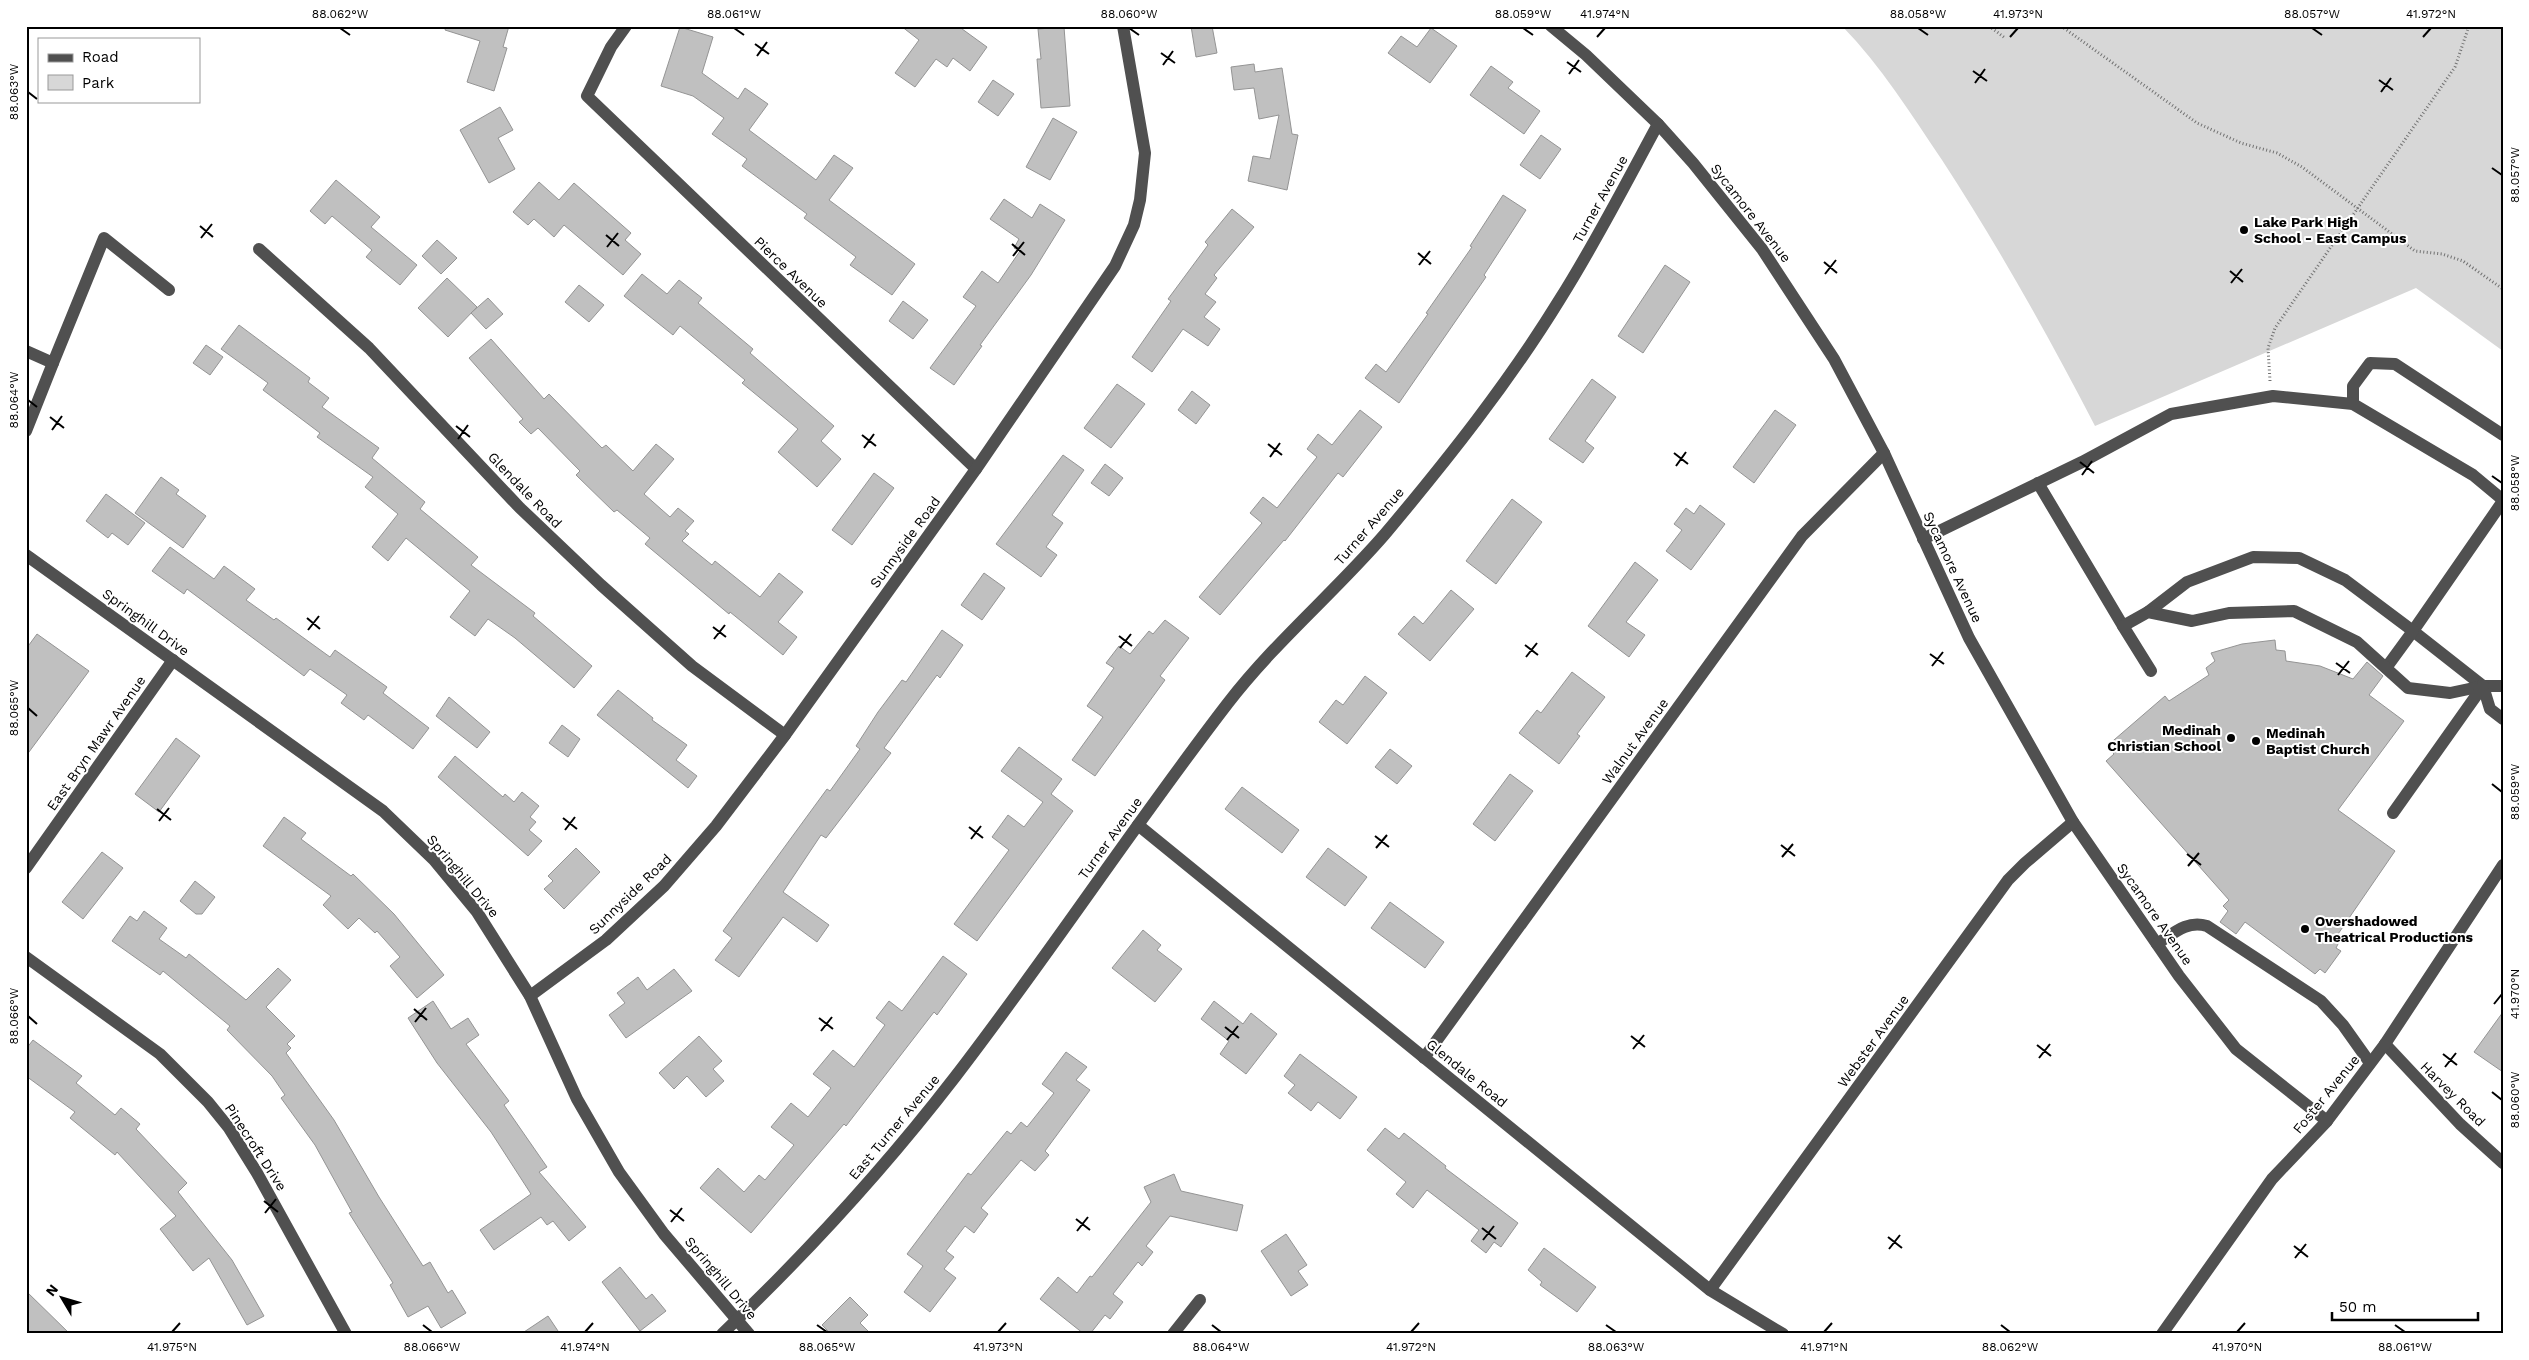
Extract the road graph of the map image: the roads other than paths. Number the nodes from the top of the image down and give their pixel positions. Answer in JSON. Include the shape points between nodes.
{"nodes":[{"id":1,"x":626,"y":26,"type":"edge"},
{"id":2,"x":1123,"y":26,"type":"edge"},
{"id":3,"x":1551,"y":26,"type":"edge"},
{"id":4,"x":1658,"y":124,"type":"junction"},
{"id":5,"x":259,"y":250,"type":"dead end"},
{"id":6,"x":169,"y":290,"type":"dead end"},
{"id":7,"x":26,"y":351,"type":"edge"},
{"id":8,"x":53,"y":364,"type":"junction"},
{"id":9,"x":2354,"y":404,"type":"junction"},
{"id":10,"x":26,"y":431,"type":"edge"},
{"id":11,"x":2503,"y":435,"type":"edge"},
{"id":12,"x":1884,"y":453,"type":"junction"},
{"id":13,"x":976,"y":469,"type":"junction"},
{"id":14,"x":2038,"y":483,"type":"junction"},
{"id":15,"x":2503,"y":501,"type":"edge"},
{"id":16,"x":1923,"y":539,"type":"junction"},
{"id":17,"x":26,"y":555,"type":"edge"},
{"id":18,"x":2148,"y":612,"type":"junction"},
{"id":19,"x":2123,"y":626,"type":"junction"},
{"id":20,"x":2413,"y":631,"type":"junction"},
{"id":21,"x":173,"y":660,"type":"junction"},
{"id":22,"x":2386,"y":668,"type":"junction"},
{"id":23,"x":2151,"y":671,"type":"dead end"},
{"id":24,"x":2483,"y":686,"type":"junction"},
{"id":25,"x":2503,"y":686,"type":"edge"},
{"id":26,"x":2503,"y":719,"type":"edge"},
{"id":27,"x":784,"y":735,"type":"junction"},
{"id":28,"x":2393,"y":813,"type":"dead end"},
{"id":29,"x":2073,"y":822,"type":"junction"},
{"id":30,"x":1138,"y":825,"type":"junction"},
{"id":31,"x":2503,"y":865,"type":"edge"},
{"id":32,"x":26,"y":868,"type":"edge"},
{"id":33,"x":1068,"y":923,"type":"joint"},
{"id":34,"x":2157,"y":944,"type":"junction"},
{"id":35,"x":26,"y":957,"type":"edge"},
{"id":36,"x":530,"y":996,"type":"junction"},
{"id":37,"x":2384,"y":1044,"type":"junction"},
{"id":38,"x":1424,"y":1058,"type":"junction"},
{"id":39,"x":2370,"y":1063,"type":"junction"},
{"id":40,"x":2327,"y":1121,"type":"junction"},
{"id":41,"x":2503,"y":1163,"type":"edge"},
{"id":42,"x":1710,"y":1290,"type":"junction"},
{"id":43,"x":1200,"y":1300,"type":"dead end"},
{"id":44,"x":737,"y":1320,"type":"junction"},
{"id":45,"x":346,"y":1334,"type":"edge"},
{"id":46,"x":722,"y":1334,"type":"edge"},
{"id":47,"x":749,"y":1334,"type":"edge"},
{"id":48,"x":1173,"y":1334,"type":"edge"},
{"id":49,"x":1783,"y":1334,"type":"edge"},
{"id":50,"x":2162,"y":1334,"type":"edge"}],
"edges":[{"from":1,"to":13,"type":"street","name":"Pierce Avenue","via":[[611,47],[587,96]]},
{"from":2,"to":13,"type":"street","name":"Sunnyside Road","via":[[1145,153],[1134,226],[1115,266]]},
{"from":3,"to":4,"type":"street","name":"Sycamore Avenue"},
{"from":4,"to":12,"type":"street","name":"Sycamore Avenue","via":[[1762,249],[1834,358]]},
{"from":4,"to":30,"type":"street","name":"Turner Avenue","via":[[1559,302],[1474,425],[1383,536],[1232,698]]},
{"from":5,"to":27,"type":"street","name":"Glendale Road","via":[[369,348],[520,508],[600,584],[692,666]]},
{"from":6,"to":8,"type":"street","via":[[104,238]]},
{"from":7,"to":8,"type":"street"},
{"from":8,"to":10,"type":"street"},
{"from":9,"to":11,"type":"street","via":[[2353,386],[2370,363],[2395,364]]},
{"from":9,"to":14,"type":"street","via":[[2271,397],[2171,414]]},
{"from":9,"to":15,"type":"street","via":[[2473,475]]},
{"from":12,"to":16,"type":"street","name":"Sycamore Avenue"},
{"from":12,"to":38,"type":"street","name":"Walnut Avenue","via":[[1802,536]]},
{"from":13,"to":27,"type":"street","name":"Sunnyside Road"},
{"from":14,"to":16,"type":"street"},
{"from":14,"to":19,"type":"street"},
{"from":15,"to":20,"type":"street"},
{"from":16,"to":29,"type":"street","name":"Sycamore Avenue","via":[[1969,638]]},
{"from":17,"to":21,"type":"street","name":"Springhill Drive"},
{"from":18,"to":19,"type":"street"},
{"from":18,"to":20,"type":"street","via":[[2187,582],[2253,558],[2299,558],[2346,580]]},
{"from":18,"to":22,"type":"street","via":[[2192,620],[2229,613],[2294,611],[2357,642]]},
{"from":19,"to":23,"type":"street"},
{"from":20,"to":22,"type":"street"},
{"from":20,"to":24,"type":"street"},
{"from":21,"to":32,"type":"street","name":"East Bryn Mawr Avenue"},
{"from":21,"to":36,"type":"street","name":"Springhill Drive","via":[[390,817],[434,860],[477,912]]},
{"from":22,"to":24,"type":"street","via":[[2408,688],[2450,693]]},
{"from":24,"to":25,"type":"street"},
{"from":24,"to":26,"type":"street","via":[[2490,709]]},
{"from":24,"to":28,"type":"street"},
{"from":27,"to":36,"type":"street","name":"Sunnyside Road","via":[[716,826],[664,886],[606,940]]},
{"from":29,"to":34,"type":"street","name":"Sycamore Avenue"},
{"from":29,"to":42,"type":"street","name":"Webster Avenue","via":[[2008,880]]},
{"from":30,"to":33,"type":"street","name":"Turner Avenue"},
{"from":30,"to":38,"type":"street","name":"Glendale Road"},
{"from":31,"to":37,"type":"street","name":"Foster Avenue"},
{"from":33,"to":44,"type":"street","name":"East Turner Avenue","via":[[922,1119],[854,1199]]},
{"from":34,"to":39,"type":"street","via":[[2196,923],[2208,926],[2321,1001],[2343,1024]]},
{"from":34,"to":40,"type":"street","name":"Sycamore Avenue","via":[[2236,1049]]},
{"from":35,"to":45,"type":"street","name":"Pinecroft Drive","via":[[160,1054],[208,1102],[229,1128],[257,1173]]},
{"from":36,"to":44,"type":"street","name":"Springhill Drive","via":[[573,1092],[619,1172],[655,1222]]},
{"from":37,"to":39,"type":"street","name":"Foster Avenue"},
{"from":37,"to":41,"type":"street","name":"Harvey Road","via":[[2460,1124]]},
{"from":38,"to":42,"type":"street","name":"Glendale Road"},
{"from":39,"to":40,"type":"street","name":"Foster Avenue"},
{"from":40,"to":50,"type":"street","name":"Foster Avenue","via":[[2272,1179]]},
{"from":42,"to":49,"type":"street","name":"Glendale Road"},
{"from":43,"to":48,"type":"street"},
{"from":44,"to":46,"type":"street","name":"East Turner Avenue"},
{"from":44,"to":47,"type":"street","name":"Springhill Drive"}]}
